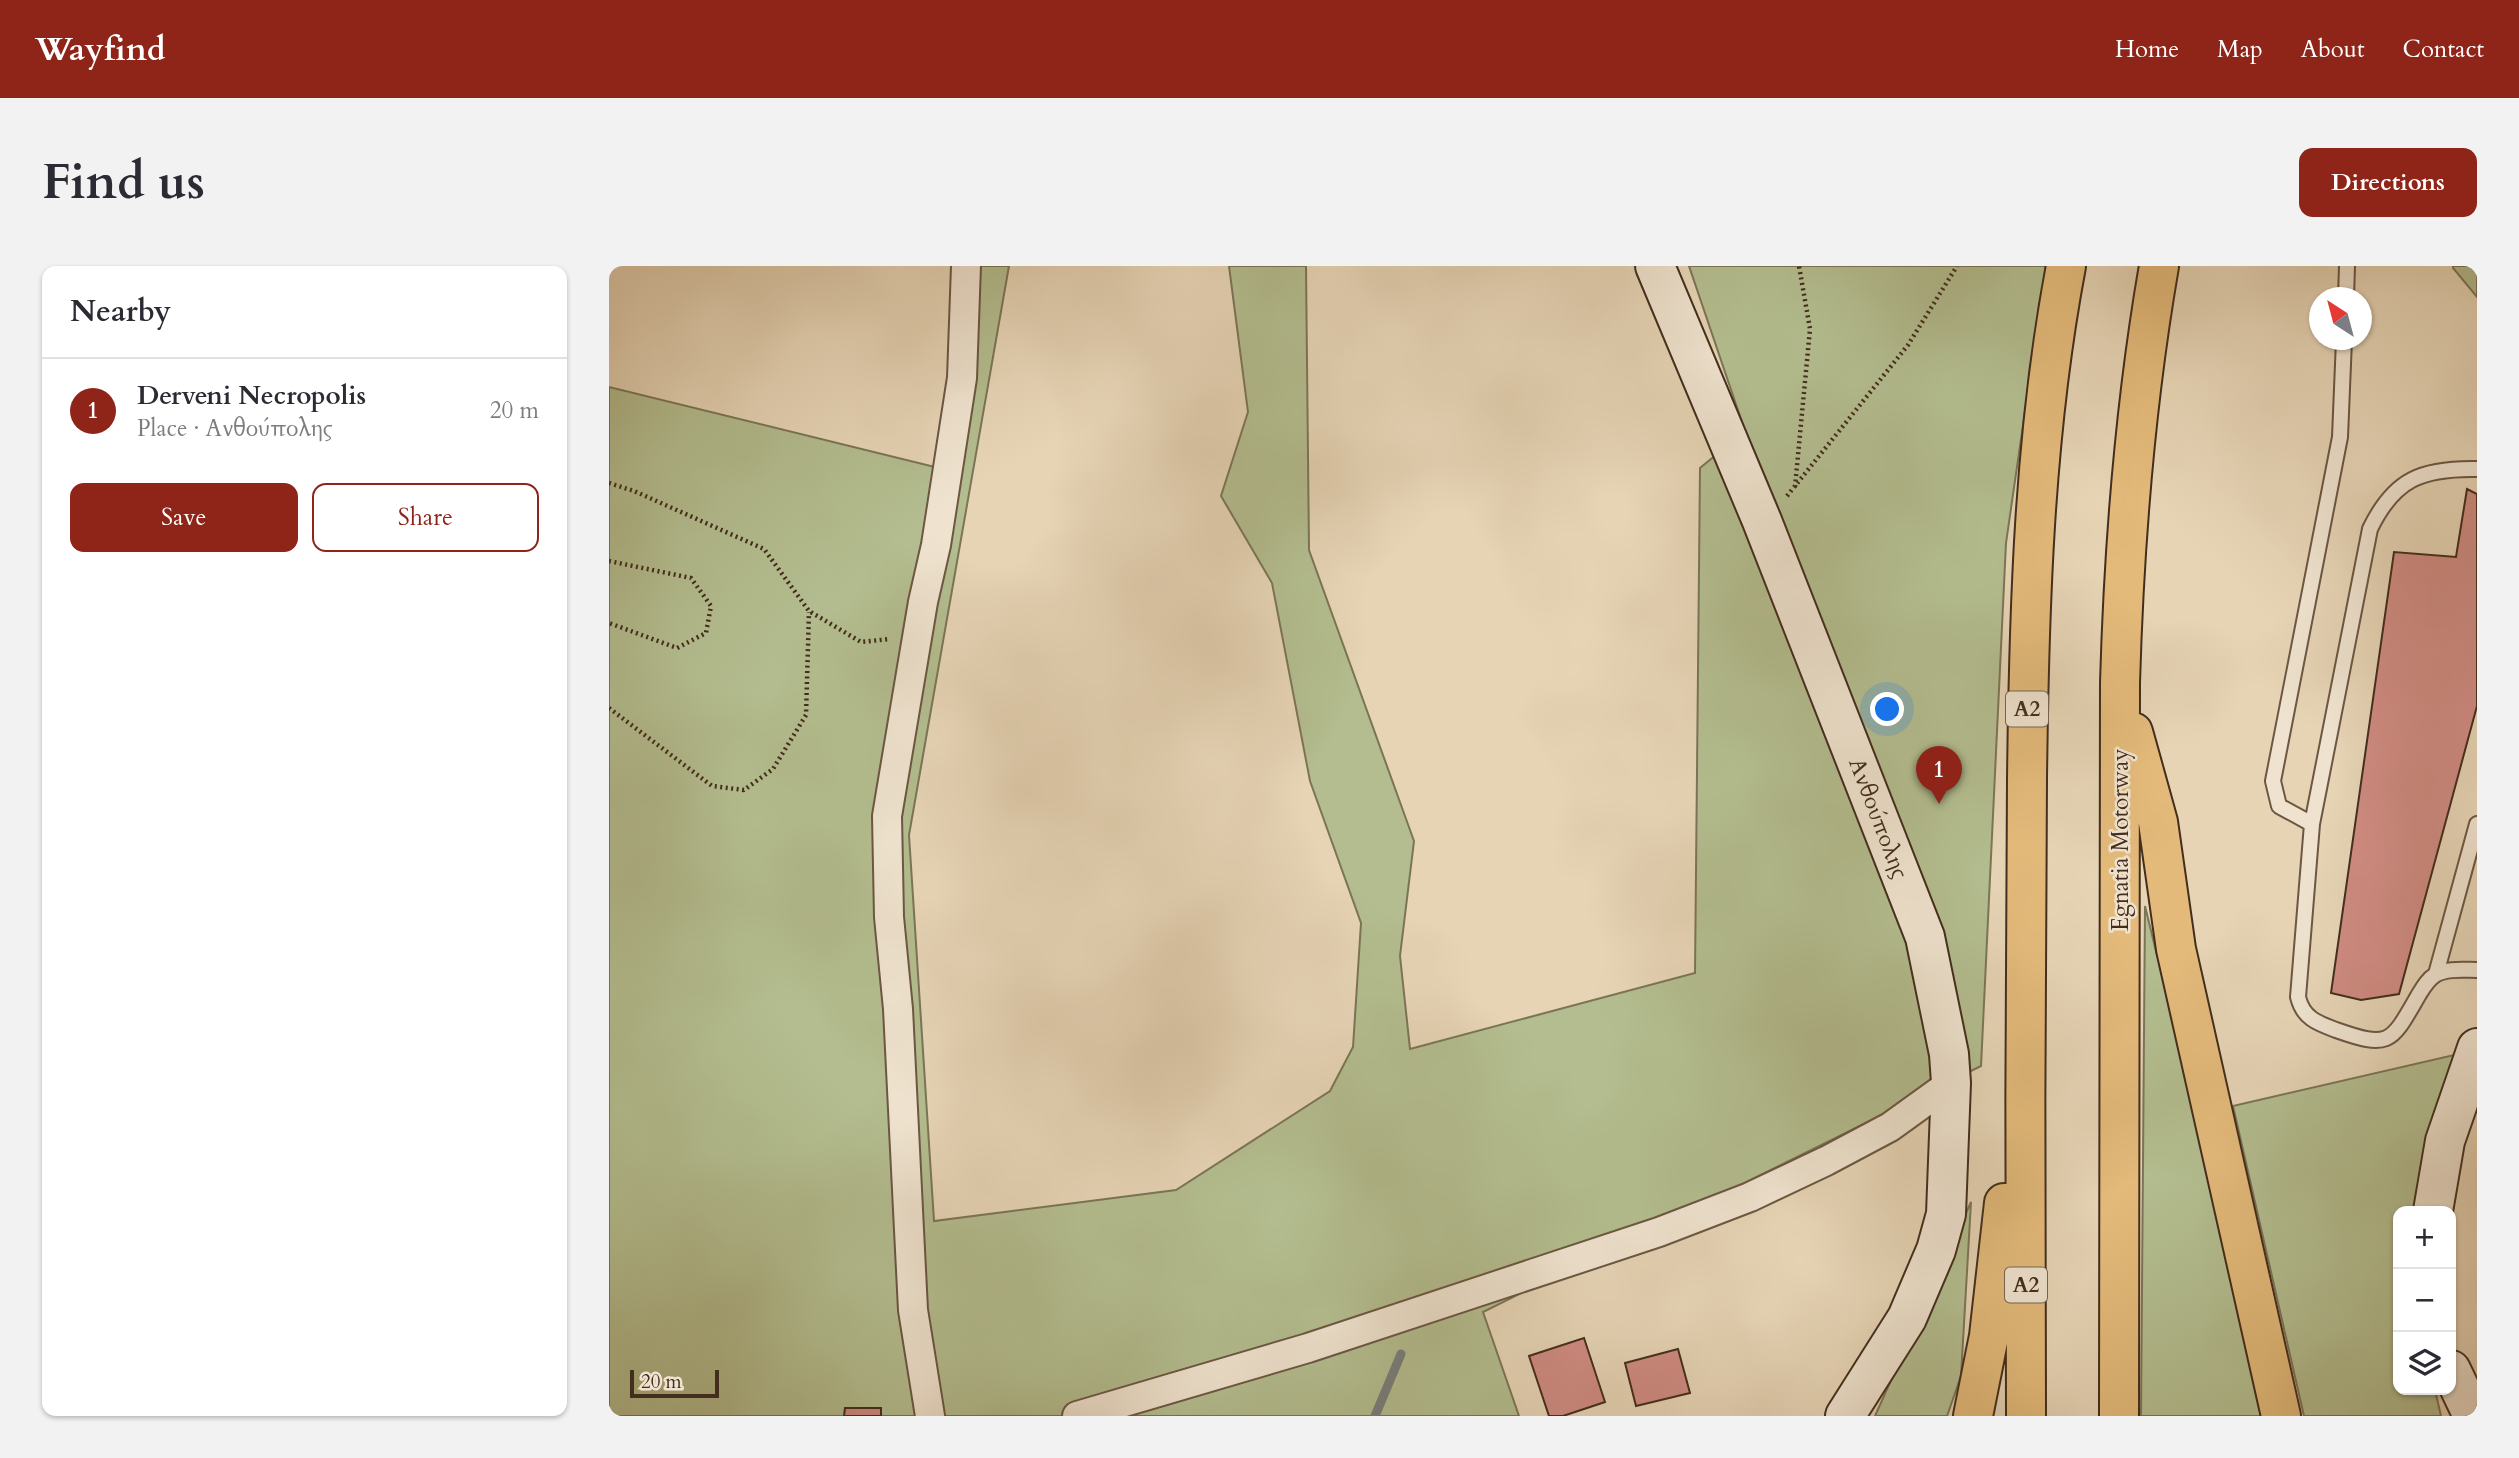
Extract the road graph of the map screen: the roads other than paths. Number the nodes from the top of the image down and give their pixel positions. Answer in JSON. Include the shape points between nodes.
{"nodes":[{"id":1,"x":966,"y":266,"type":"edge"},
{"id":2,"x":1655,"y":266,"type":"edge"},
{"id":3,"x":2066,"y":266,"type":"edge"},
{"id":4,"x":2159,"y":266,"type":"edge"},
{"id":5,"x":2347,"y":266,"type":"edge"},
{"id":6,"x":2346,"y":287,"type":"edge"},
{"id":7,"x":2344,"y":350,"type":"edge"},
{"id":8,"x":2477,"y":469,"type":"edge"},
{"id":9,"x":2120,"y":682,"type":"junction"},
{"id":10,"x":2312,"y":824,"type":"junction"},
{"id":11,"x":2477,"y":824,"type":"edge"},
{"id":12,"x":2477,"y":970,"type":"edge"},
{"id":13,"x":2436,"y":974,"type":"junction"},
{"id":14,"x":2477,"y":1048,"type":"edge"},
{"id":15,"x":1951,"y":1083,"type":"junction"},
{"id":16,"x":2025,"y":1094,"type":"junction"},
{"id":17,"x":2434,"y":1206,"type":"edge"},
{"id":18,"x":2456,"y":1380,"type":"edge"},
{"id":19,"x":1867,"y":1384,"type":"junction"},
{"id":20,"x":2473,"y":1413,"type":"edge"},
{"id":21,"x":930,"y":1416,"type":"edge"},
{"id":22,"x":1077,"y":1416,"type":"edge"},
{"id":23,"x":1838,"y":1416,"type":"edge"},
{"id":24,"x":1845,"y":1416,"type":"edge"},
{"id":25,"x":1973,"y":1416,"type":"edge"},
{"id":26,"x":2026,"y":1416,"type":"edge"},
{"id":27,"x":2119,"y":1416,"type":"edge"},
{"id":28,"x":2281,"y":1416,"type":"edge"}],
"edges":[{"from":1,"to":21,"type":"street","via":[[962,378],[887,816],[888,917],[898,1009],[913,1310]]},
{"from":2,"to":15,"type":"street","name":"Ανθούπολης","via":[[1762,521],[1925,937]]},
{"from":3,"to":16,"type":"highway","number":"Α2","via":[[2042,434],[2032,565]]},
{"from":4,"to":9,"type":"highway","name":"Egnatia Motorway","via":[[2134,444]]},
{"from":5,"to":6,"type":"lane"},
{"from":7,"to":10,"type":"lane","via":[[2340,437],[2273,781],[2285,813]]},
{"from":8,"to":10,"type":"lane","via":[[2453,468],[2400,485],[2386,498],[2370,529]]},
{"from":9,"to":27,"type":"highway","name":"Egnatia Motorway"},
{"from":9,"to":28,"type":"highway","via":[[2158,822],[2176,949]]},
{"from":10,"to":13,"type":"lane","via":[[2298,997],[2304,1013],[2363,1040],[2380,1041],[2396,1033]]},
{"from":11,"to":13,"type":"lane"},
{"from":12,"to":13,"type":"lane"},
{"from":14,"to":17,"type":"street","via":[[2445,1141]]},
{"from":15,"to":19,"type":"street","name":"Ανθούπολης","via":[[1946,1214],[1936,1250],[1907,1318]]},
{"from":15,"to":22,"type":"street","via":[[1890,1127],[1751,1197],[1308,1348]]},
{"from":16,"to":25,"type":"highway","via":[[2008,1164],[1989,1336]]},
{"from":16,"to":26,"type":"highway","number":"Α2"},
{"from":18,"to":20,"type":"street"},
{"from":19,"to":23,"type":"street"},
{"from":19,"to":24,"type":"street"}]}
